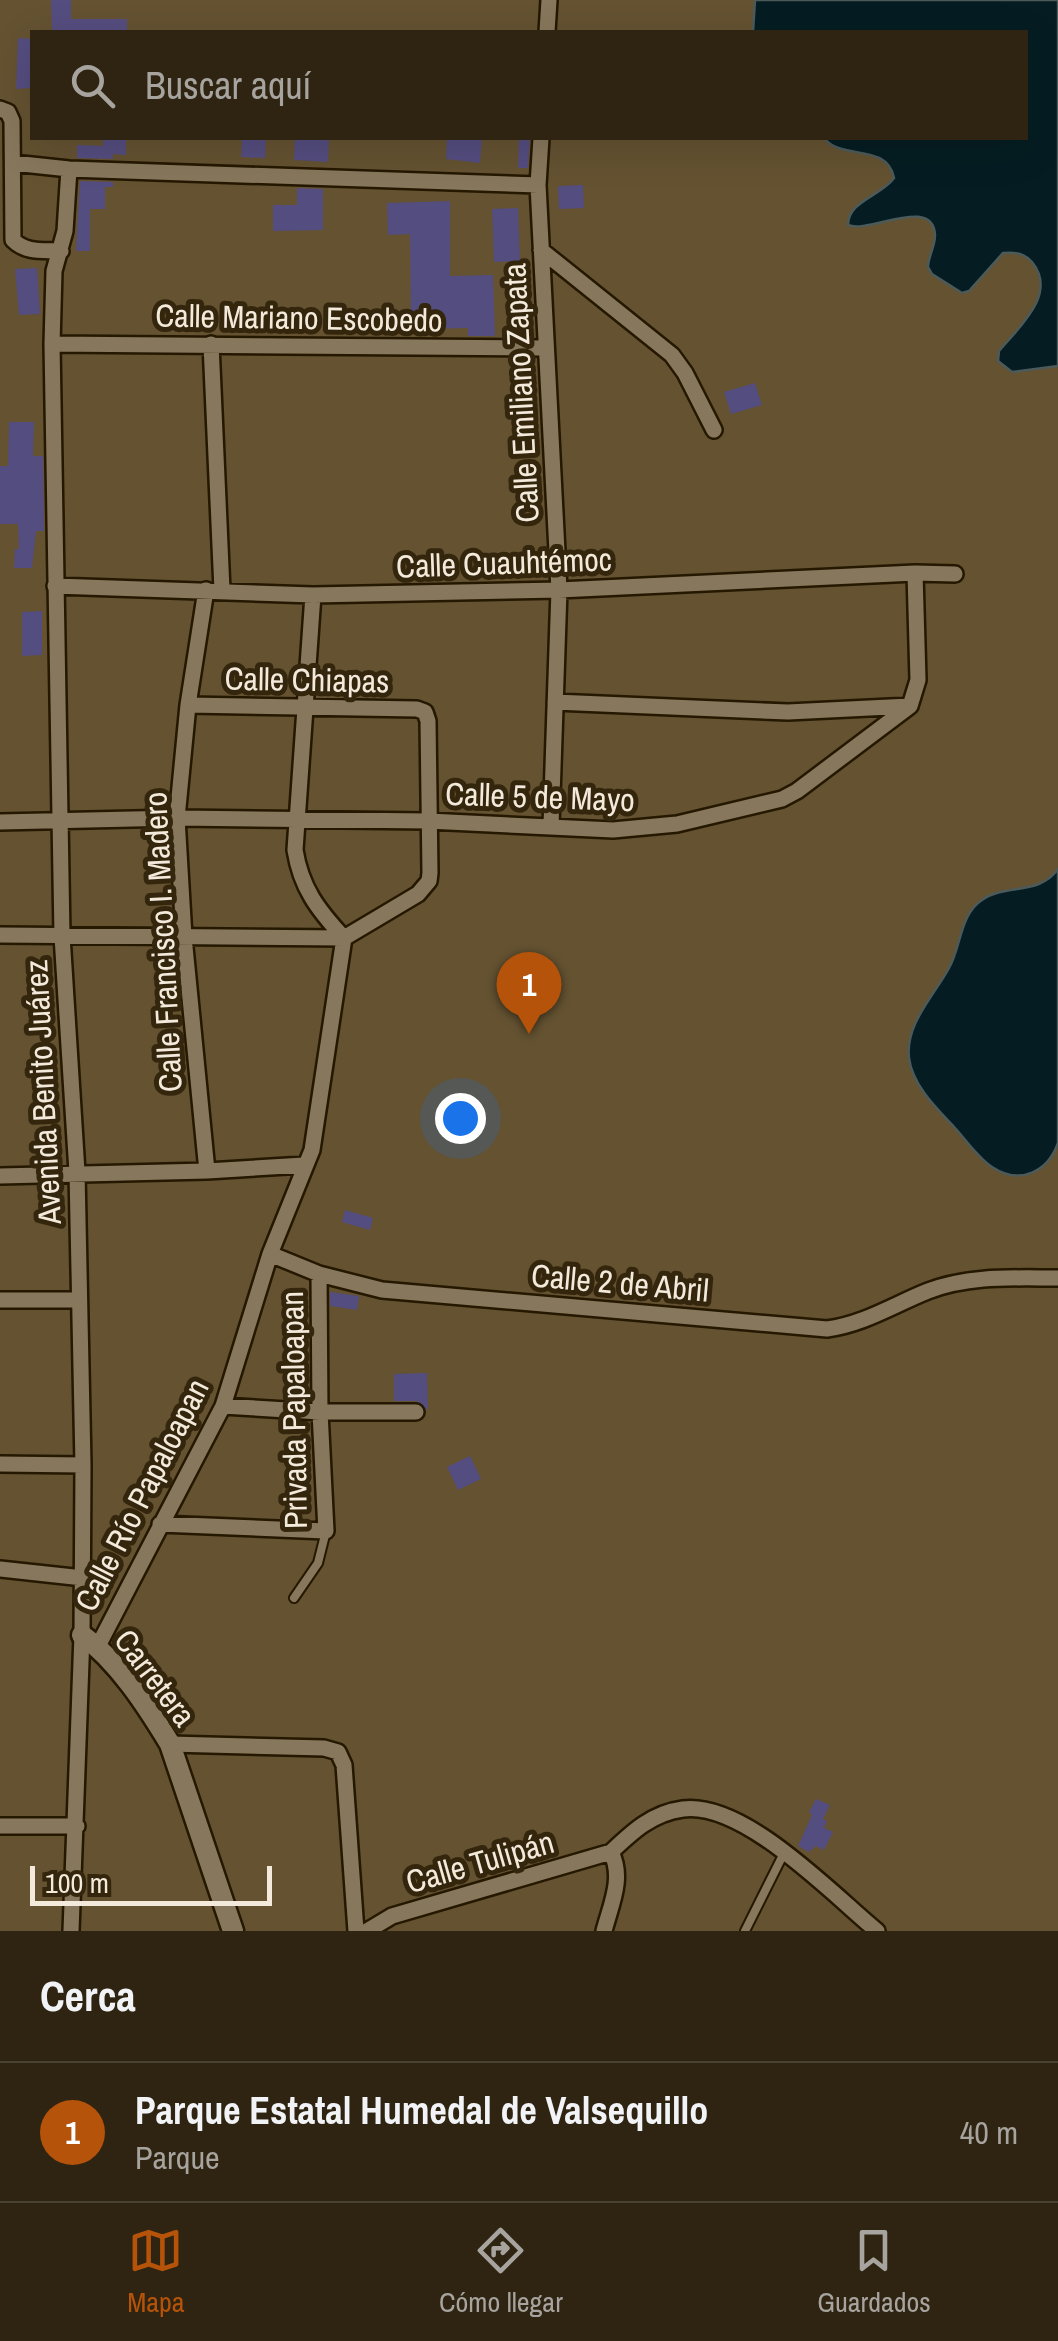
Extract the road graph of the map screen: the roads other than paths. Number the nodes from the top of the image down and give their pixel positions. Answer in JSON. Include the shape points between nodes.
{"nodes":[{"id":1,"x":549,"y":0,"type":"edge"},
{"id":2,"x":547,"y":30,"type":"edge"},
{"id":3,"x":4,"y":110,"type":"edge"},
{"id":4,"x":541,"y":140,"type":"edge"},
{"id":5,"x":13,"y":163,"type":"junction"},
{"id":6,"x":70,"y":170,"type":"junction"},
{"id":7,"x":538,"y":185,"type":"junction"},
{"id":8,"x":61,"y":250,"type":"junction"},
{"id":9,"x":541,"y":250,"type":"junction"},
{"id":10,"x":52,"y":344,"type":"junction"},
{"id":11,"x":210,"y":344,"type":"junction"},
{"id":12,"x":545,"y":348,"type":"junction"},
{"id":13,"x":714,"y":430,"type":"dead end"},
{"id":14,"x":915,"y":572,"type":"junction"},
{"id":15,"x":955,"y":574,"type":"dead end"},
{"id":16,"x":55,"y":586,"type":"junction"},
{"id":17,"x":214,"y":590,"type":"junction"},
{"id":18,"x":559,"y":590,"type":"junction"},
{"id":19,"x":313,"y":595,"type":"junction"},
{"id":20,"x":556,"y":702,"type":"junction"},
{"id":21,"x":188,"y":705,"type":"junction"},
{"id":22,"x":910,"y":706,"type":"junction"},
{"id":23,"x":306,"y":708,"type":"junction"},
{"id":24,"x":177,"y":818,"type":"junction"},
{"id":25,"x":60,"y":821,"type":"junction"},
{"id":26,"x":428,"y":821,"type":"junction"},
{"id":27,"x":0,"y":822,"type":"edge"},
{"id":28,"x":296,"y":822,"type":"junction"},
{"id":29,"x":551,"y":826,"type":"junction"},
{"id":30,"x":0,"y":935,"type":"edge"},
{"id":31,"x":62,"y":936,"type":"junction"},
{"id":32,"x":184,"y":937,"type":"junction"},
{"id":33,"x":344,"y":938,"type":"junction"},
{"id":34,"x":304,"y":1164,"type":"junction"},
{"id":35,"x":207,"y":1171,"type":"junction"},
{"id":36,"x":76,"y":1172,"type":"junction"},
{"id":37,"x":0,"y":1176,"type":"edge"},
{"id":38,"x":270,"y":1254,"type":"junction"},
{"id":39,"x":319,"y":1274,"type":"junction"},
{"id":40,"x":1058,"y":1278,"type":"edge"},
{"id":41,"x":0,"y":1300,"type":"edge"},
{"id":42,"x":80,"y":1300,"type":"junction"},
{"id":43,"x":223,"y":1406,"type":"junction"},
{"id":44,"x":320,"y":1412,"type":"junction"},
{"id":45,"x":416,"y":1412,"type":"dead end"},
{"id":46,"x":0,"y":1464,"type":"edge"},
{"id":47,"x":84,"y":1465,"type":"junction"},
{"id":48,"x":160,"y":1524,"type":"junction"},
{"id":49,"x":326,"y":1531,"type":"junction"},
{"id":50,"x":0,"y":1569,"type":"edge"},
{"id":51,"x":83,"y":1578,"type":"junction"},
{"id":52,"x":294,"y":1598,"type":"dead end"},
{"id":53,"x":90,"y":1641,"type":"junction"},
{"id":54,"x":170,"y":1744,"type":"junction"},
{"id":55,"x":0,"y":1826,"type":"edge"},
{"id":56,"x":77,"y":1826,"type":"junction"},
{"id":57,"x":785,"y":1851,"type":"junction"},
{"id":58,"x":611,"y":1852,"type":"junction"},
{"id":59,"x":72,"y":1931,"type":"edge"},
{"id":60,"x":233,"y":1931,"type":"edge"},
{"id":61,"x":356,"y":1931,"type":"edge"},
{"id":62,"x":368,"y":1931,"type":"edge"},
{"id":63,"x":604,"y":1931,"type":"edge"},
{"id":64,"x":745,"y":1931,"type":"edge"},
{"id":65,"x":877,"y":1931,"type":"edge"}],
"edges":[{"from":1,"to":2,"type":"street"},
{"from":3,"to":5,"type":"street","via":[[12,121]]},
{"from":4,"to":7,"type":"street","name":"Calle Emiliano Zapata"},
{"from":5,"to":6,"type":"street"},
{"from":5,"to":8,"type":"street","via":[[12,240],[20,248]]},
{"from":6,"to":7,"type":"street"},
{"from":6,"to":8,"type":"street","name":"Avenida Benito Juárez"},
{"from":7,"to":9,"type":"street","name":"Calle Emiliano Zapata"},
{"from":8,"to":10,"type":"street","name":"Avenida Benito Juárez"},
{"from":9,"to":12,"type":"street","name":"Calle Emiliano Zapata"},
{"from":9,"to":13,"type":"street","via":[[672,356]]},
{"from":10,"to":11,"type":"street","name":"Calle Mariano Escobedo"},
{"from":10,"to":16,"type":"street","name":"Avenida Benito Juárez"},
{"from":11,"to":12,"type":"street","name":"Calle Mariano Escobedo"},
{"from":11,"to":17,"type":"street","name":"Calle Francisco I. Madero"},
{"from":12,"to":18,"type":"street","name":"Calle Emiliano Zapata"},
{"from":14,"to":15,"type":"street","name":"Calle Cuauhtémoc"},
{"from":14,"to":18,"type":"street","name":"Calle Cuauhtémoc"},
{"from":14,"to":22,"type":"street","via":[[918,680]]},
{"from":16,"to":17,"type":"street","name":"Calle Cuauhtémoc"},
{"from":16,"to":25,"type":"street","name":"Avenida Benito Juárez"},
{"from":17,"to":19,"type":"street","name":"Calle Cuauhtémoc"},
{"from":17,"to":21,"type":"street","name":"Calle Francisco I. Madero"},
{"from":18,"to":19,"type":"street","name":"Calle Cuauhtémoc"},
{"from":18,"to":20,"type":"street","name":"Calle Emiliano Zapata"},
{"from":19,"to":23,"type":"street"},
{"from":20,"to":22,"type":"street","via":[[788,712]]},
{"from":20,"to":29,"type":"street","name":"Calle Emiliano Zapata"},
{"from":21,"to":23,"type":"street","name":"Calle Chiapas"},
{"from":21,"to":24,"type":"street","name":"Calle Francisco I. Madero"},
{"from":22,"to":29,"type":"street","name":"Calle 5 de Mayo","via":[[782,799],[676,824]]},
{"from":23,"to":26,"type":"street","name":"Calle Chiapas","via":[[425,712]]},
{"from":23,"to":28,"type":"street"},
{"from":24,"to":25,"type":"street","name":"Calle 5 de Mayo"},
{"from":24,"to":28,"type":"street","name":"Calle 5 de Mayo"},
{"from":24,"to":32,"type":"street","name":"Calle Francisco I. Madero"},
{"from":25,"to":27,"type":"street","name":"Calle 5 de Mayo"},
{"from":25,"to":31,"type":"street","name":"Avenida Benito Juárez"},
{"from":26,"to":28,"type":"street","name":"Calle 5 de Mayo"},
{"from":26,"to":29,"type":"street","name":"Calle 5 de Mayo"},
{"from":26,"to":33,"type":"street","via":[[430,873],[424,888]]},
{"from":28,"to":33,"type":"street","via":[[295,850],[308,896]]},
{"from":30,"to":31,"type":"street"},
{"from":31,"to":32,"type":"street"},
{"from":31,"to":36,"type":"street","name":"Avenida Benito Juárez"},
{"from":32,"to":33,"type":"street"},
{"from":32,"to":35,"type":"street","name":"Calle Francisco I. Madero"},
{"from":33,"to":34,"type":"street","name":"Calle Río Papaloapan","via":[[312,1150]]},
{"from":34,"to":35,"type":"street"},
{"from":34,"to":38,"type":"street","name":"Calle Río Papaloapan"},
{"from":35,"to":36,"type":"street"},
{"from":36,"to":37,"type":"street"},
{"from":36,"to":42,"type":"street","name":"Avenida Benito Juárez"},
{"from":38,"to":39,"type":"street","name":"Calle 2 de Abril"},
{"from":38,"to":43,"type":"street","name":"Calle Río Papaloapan"},
{"from":39,"to":40,"type":"street","name":"Calle 2 de Abril","via":[[382,1290],[827,1329],[854,1325],[963,1281]]},
{"from":39,"to":44,"type":"street","name":"Privada Papaloapan"},
{"from":41,"to":42,"type":"street"},
{"from":42,"to":47,"type":"street","name":"Avenida Benito Juárez"},
{"from":43,"to":44,"type":"street"},
{"from":43,"to":48,"type":"street","name":"Calle Río Papaloapan"},
{"from":44,"to":45,"type":"street"},
{"from":44,"to":49,"type":"street","name":"Privada Papaloapan"},
{"from":46,"to":47,"type":"street"},
{"from":47,"to":51,"type":"street","name":"Avenida Benito Juárez"},
{"from":48,"to":49,"type":"street"},
{"from":48,"to":53,"type":"street","name":"Calle Río Papaloapan"},
{"from":49,"to":52,"type":"lane","name":"Privada Papaloapan","via":[[318,1563]]},
{"from":50,"to":51,"type":"street"},
{"from":51,"to":53,"type":"street","name":"Avenida Benito Juárez"},
{"from":53,"to":54,"type":"street","name":"Carretera"},
{"from":53,"to":56,"type":"street","name":"Avenida Benito Juárez"},
{"from":54,"to":60,"type":"street","name":"Carretera"},
{"from":54,"to":61,"type":"street","via":[[338,1752]]},
{"from":55,"to":56,"type":"street"},
{"from":56,"to":59,"type":"street","name":"Avenida Benito Juárez"},
{"from":57,"to":58,"type":"street","via":[[732,1819],[684,1808],[635,1828]]},
{"from":57,"to":64,"type":"lane"},
{"from":57,"to":65,"type":"street"},
{"from":58,"to":62,"type":"street","name":"Calle Tulipán","via":[[392,1916]]},
{"from":58,"to":63,"type":"street","via":[[618,1880]]}]}
